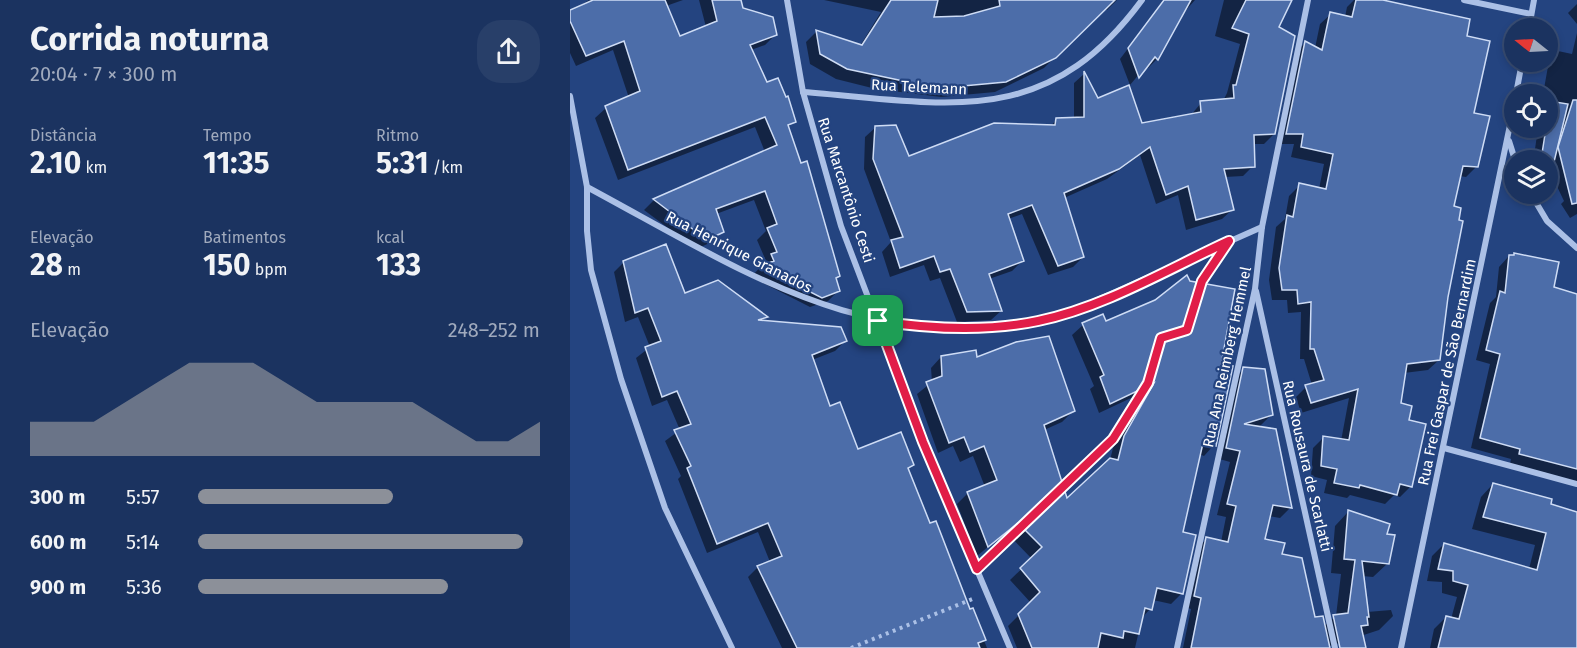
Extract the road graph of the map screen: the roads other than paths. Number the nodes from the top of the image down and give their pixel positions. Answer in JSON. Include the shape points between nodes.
{"nodes":[{"id":1,"x":787,"y":0,"type":"edge"},
{"id":2,"x":1143,"y":0,"type":"edge"},
{"id":3,"x":1308,"y":0,"type":"edge"},
{"id":4,"x":1464,"y":0,"type":"edge"},
{"id":5,"x":1534,"y":0,"type":"edge"},
{"id":6,"x":1531,"y":14,"type":"junction"},
{"id":7,"x":1530,"y":18,"type":"edge"},
{"id":8,"x":803,"y":92,"type":"junction"},
{"id":9,"x":570,"y":100,"type":"edge"},
{"id":10,"x":1508,"y":138,"type":"joint"},
{"id":11,"x":1512,"y":150,"type":"edge"},
{"id":12,"x":587,"y":187,"type":"junction"},
{"id":13,"x":1537,"y":204,"type":"edge"},
{"id":14,"x":1262,"y":227,"type":"junction"},
{"id":15,"x":1577,"y":248,"type":"edge"},
{"id":16,"x":1255,"y":289,"type":"junction"},
{"id":17,"x":878,"y":321,"type":"junction"},
{"id":18,"x":1444,"y":448,"type":"junction"},
{"id":19,"x":1577,"y":484,"type":"edge"},
{"id":20,"x":732,"y":648,"type":"edge"},
{"id":21,"x":1010,"y":648,"type":"edge"},
{"id":22,"x":1177,"y":648,"type":"edge"},
{"id":23,"x":1335,"y":648,"type":"edge"},
{"id":24,"x":1401,"y":648,"type":"edge"}],
"edges":[{"from":1,"to":8,"type":"street","name":"Rua Marcantônio Cesti"},
{"from":2,"to":8,"type":"street","name":"Rua Telemann","via":[[1102,48],[1065,75],[1028,93],[981,102],[942,102]]},
{"from":3,"to":14,"type":"street","name":"Rua Ana Reimberg Hemmel"},
{"from":4,"to":6,"type":"street"},
{"from":5,"to":6,"type":"street"},
{"from":6,"to":7,"type":"street"},
{"from":8,"to":17,"type":"street","name":"Rua Marcantônio Cesti","via":[[841,226]]},
{"from":9,"to":12,"type":"street"},
{"from":10,"to":11,"type":"street"},
{"from":10,"to":18,"type":"street","name":"Rua Frei Gaspar de São Bernardim"},
{"from":12,"to":17,"type":"street","name":"Rua Henrique Granados","via":[[783,290]]},
{"from":12,"to":20,"type":"street","via":[[591,270],[621,379],[665,508]]},
{"from":13,"to":15,"type":"street","via":[[1547,220]]},
{"from":14,"to":16,"type":"street","name":"Rua Ana Reimberg Hemmel"},
{"from":14,"to":17,"type":"street","name":"Rua Henrique Granados","via":[[1110,297],[1037,321],[946,329]]},
{"from":16,"to":22,"type":"street","name":"Rua Ana Reimberg Hemmel"},
{"from":16,"to":23,"type":"street","name":"Rua Rousaura de Scarlatti"},
{"from":17,"to":21,"type":"street","name":"Rua Marcantônio Cesti","via":[[923,442]]},
{"from":18,"to":19,"type":"street"},
{"from":18,"to":24,"type":"street","name":"Rua Frei Gaspar de São Bernardim"}]}
